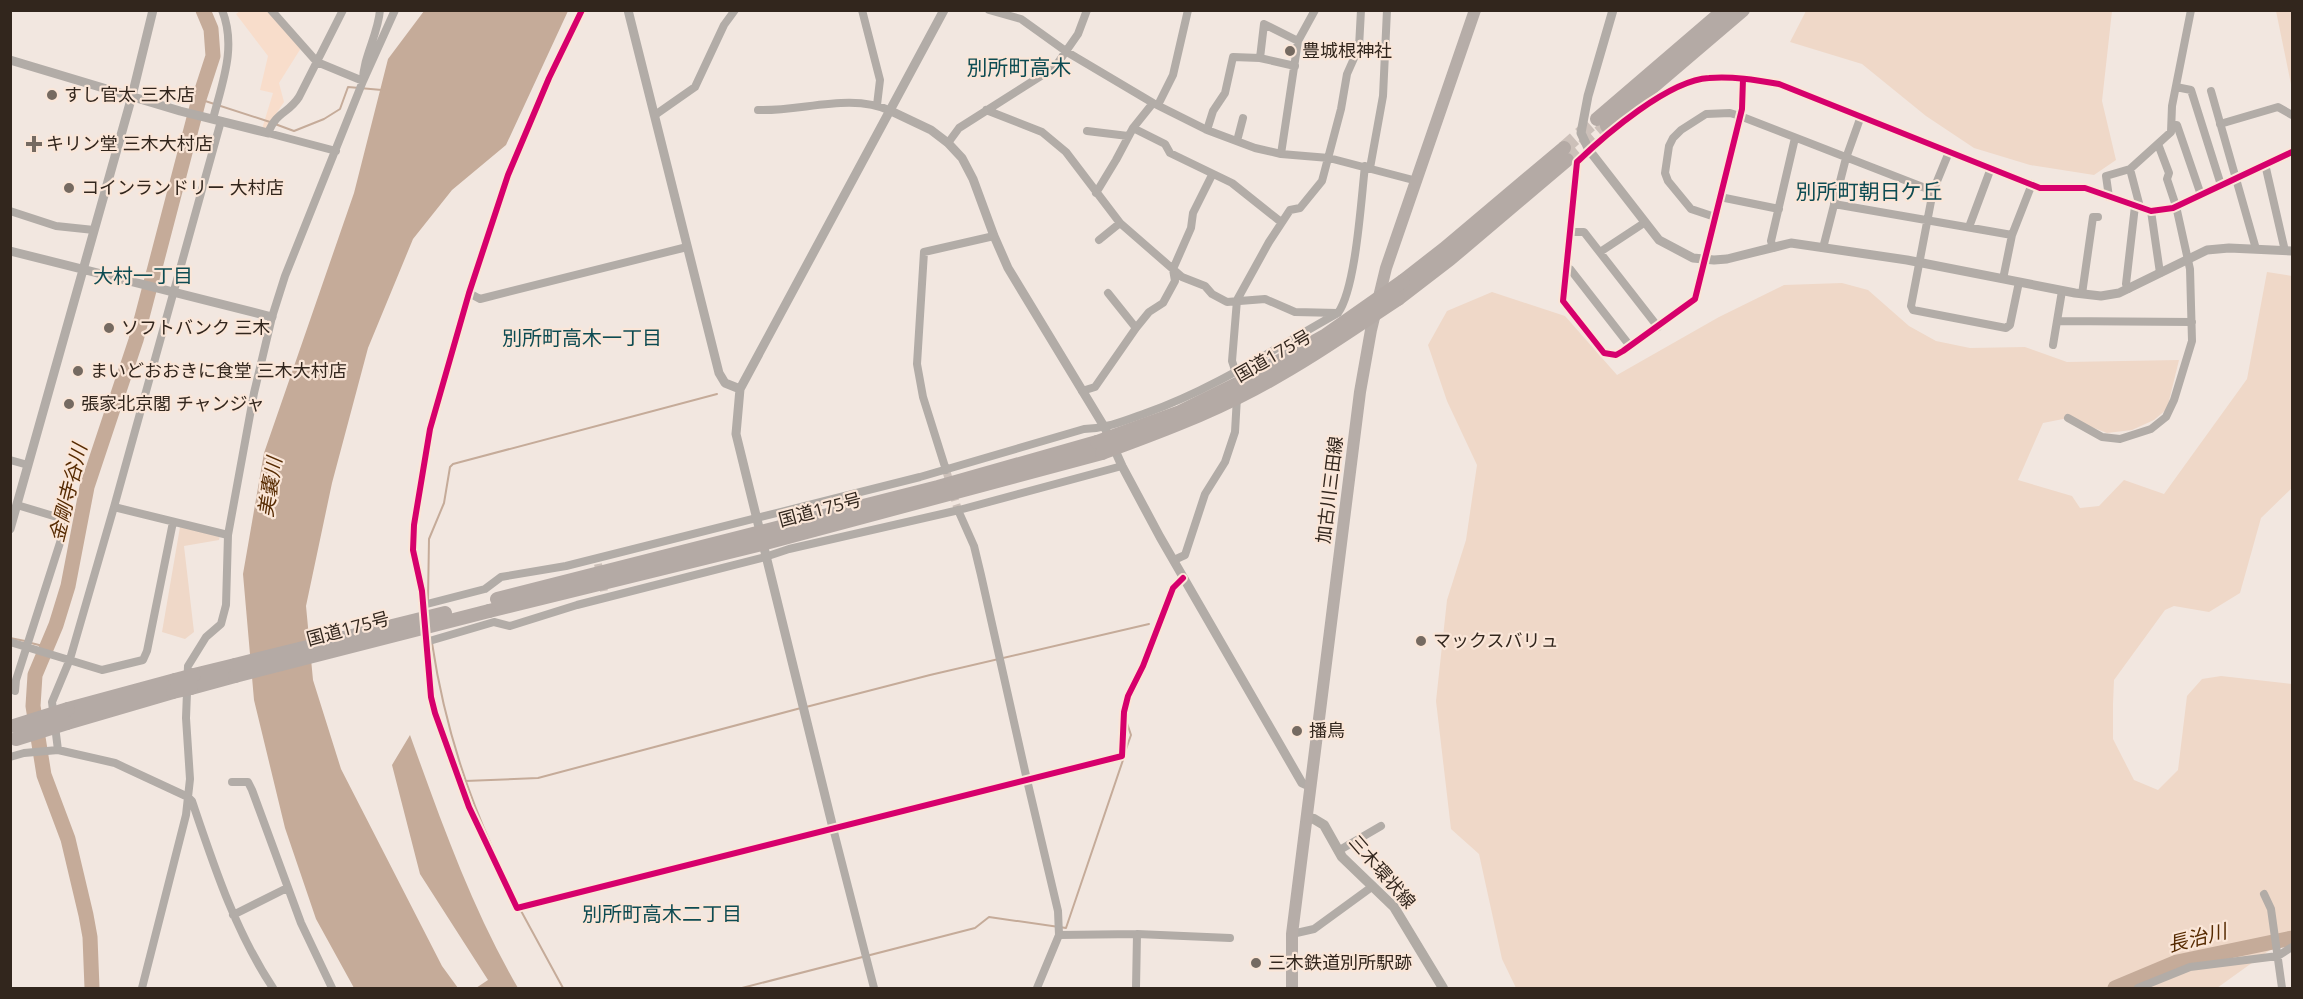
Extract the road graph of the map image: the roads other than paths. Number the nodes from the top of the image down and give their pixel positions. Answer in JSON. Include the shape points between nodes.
{"nodes":[{"id":1,"x":153,"y":10,"type":"edge"},
{"id":2,"x":222,"y":10,"type":"edge"},
{"id":3,"x":343,"y":10,"type":"edge"},
{"id":4,"x":380,"y":10,"type":"edge"},
{"id":5,"x":395,"y":10,"type":"edge"},
{"id":6,"x":582,"y":10,"type":"edge"},
{"id":7,"x":628,"y":10,"type":"edge"},
{"id":8,"x":735,"y":10,"type":"edge"},
{"id":9,"x":862,"y":10,"type":"edge"},
{"id":10,"x":944,"y":10,"type":"edge"},
{"id":11,"x":989,"y":10,"type":"edge"},
{"id":12,"x":1087,"y":10,"type":"edge"},
{"id":13,"x":1188,"y":10,"type":"edge"},
{"id":14,"x":1315,"y":10,"type":"edge"},
{"id":15,"x":1361,"y":10,"type":"edge"},
{"id":16,"x":1387,"y":10,"type":"edge"},
{"id":17,"x":1475,"y":10,"type":"edge"},
{"id":18,"x":1613,"y":10,"type":"edge"},
{"id":19,"x":1724,"y":10,"type":"edge"},
{"id":20,"x":1743,"y":10,"type":"edge"},
{"id":21,"x":2192,"y":10,"type":"edge"},
{"id":22,"x":274,"y":12,"type":"edge"},
{"id":23,"x":1298,"y":40,"type":"junction"},
{"id":24,"x":1067,"y":52,"type":"junction"},
{"id":25,"x":1260,"y":58,"type":"junction"},
{"id":26,"x":10,"y":60,"type":"edge"},
{"id":27,"x":317,"y":62,"type":"junction"},
{"id":28,"x":1295,"y":66,"type":"junction"},
{"id":29,"x":1743,"y":79,"type":"junction"},
{"id":30,"x":363,"y":81,"type":"junction"},
{"id":31,"x":2176,"y":87,"type":"junction"},
{"id":32,"x":2211,"y":91,"type":"dead end"},
{"id":33,"x":132,"y":96,"type":"junction"},
{"id":34,"x":1156,"y":104,"type":"junction"},
{"id":35,"x":877,"y":105,"type":"junction"},
{"id":36,"x":758,"y":110,"type":"dead end"},
{"id":37,"x":986,"y":110,"type":"junction"},
{"id":38,"x":891,"y":111,"type":"junction"},
{"id":39,"x":654,"y":115,"type":"junction"},
{"id":40,"x":1740,"y":116,"type":"junction"},
{"id":41,"x":1861,"y":116,"type":"junction"},
{"id":42,"x":2292,"y":116,"type":"edge"},
{"id":43,"x":1243,"y":118,"type":"dead end"},
{"id":44,"x":217,"y":120,"type":"junction"},
{"id":45,"x":2220,"y":124,"type":"junction"},
{"id":46,"x":2172,"y":126,"type":"junction"},
{"id":47,"x":1133,"y":128,"type":"junction"},
{"id":48,"x":1207,"y":130,"type":"junction"},
{"id":49,"x":1087,"y":131,"type":"dead end"},
{"id":50,"x":268,"y":133,"type":"junction"},
{"id":51,"x":1128,"y":136,"type":"junction"},
{"id":52,"x":1796,"y":138,"type":"junction"},
{"id":53,"x":1237,"y":141,"type":"junction"},
{"id":54,"x":948,"y":143,"type":"junction"},
{"id":55,"x":2158,"y":144,"type":"junction"},
{"id":56,"x":1589,"y":150,"type":"junction"},
{"id":57,"x":336,"y":151,"type":"junction"},
{"id":58,"x":1949,"y":152,"type":"junction"},
{"id":59,"x":2292,"y":152,"type":"edge"},
{"id":60,"x":1281,"y":154,"type":"junction"},
{"id":61,"x":1329,"y":158,"type":"junction"},
{"id":62,"x":1845,"y":158,"type":"junction"},
{"id":63,"x":2265,"y":164,"type":"junction"},
{"id":64,"x":1368,"y":167,"type":"junction"},
{"id":65,"x":1991,"y":168,"type":"junction"},
{"id":66,"x":2130,"y":169,"type":"junction"},
{"id":67,"x":1212,"y":175,"type":"junction"},
{"id":68,"x":2235,"y":178,"type":"junction"},
{"id":69,"x":1417,"y":181,"type":"junction"},
{"id":70,"x":2031,"y":184,"type":"junction"},
{"id":71,"x":2221,"y":185,"type":"junction"},
{"id":72,"x":1933,"y":191,"type":"junction"},
{"id":73,"x":1096,"y":193,"type":"junction"},
{"id":74,"x":2200,"y":195,"type":"junction"},
{"id":75,"x":1720,"y":197,"type":"junction"},
{"id":76,"x":2109,"y":197,"type":"junction"},
{"id":77,"x":1834,"y":204,"type":"junction"},
{"id":78,"x":2176,"y":206,"type":"junction"},
{"id":79,"x":2138,"y":207,"type":"junction"},
{"id":80,"x":1779,"y":209,"type":"junction"},
{"id":81,"x":10,"y":211,"type":"edge"},
{"id":82,"x":2151,"y":211,"type":"junction"},
{"id":83,"x":1715,"y":217,"type":"junction"},
{"id":84,"x":2098,"y":217,"type":"dead end"},
{"id":85,"x":1927,"y":220,"type":"junction"},
{"id":86,"x":1281,"y":222,"type":"junction"},
{"id":87,"x":1120,"y":223,"type":"junction"},
{"id":88,"x":1644,"y":223,"type":"junction"},
{"id":89,"x":1969,"y":227,"type":"junction"},
{"id":90,"x":93,"y":230,"type":"junction"},
{"id":91,"x":1570,"y":232,"type":"junction"},
{"id":92,"x":2012,"y":235,"type":"junction"},
{"id":93,"x":994,"y":236,"type":"junction"},
{"id":94,"x":1099,"y":240,"type":"dead end"},
{"id":95,"x":687,"y":247,"type":"junction"},
{"id":96,"x":1773,"y":248,"type":"junction"},
{"id":97,"x":1823,"y":248,"type":"junction"},
{"id":98,"x":2256,"y":249,"type":"junction"},
{"id":99,"x":10,"y":251,"type":"edge"},
{"id":100,"x":2289,"y":251,"type":"edge"},
{"id":101,"x":1600,"y":252,"type":"junction"},
{"id":102,"x":1705,"y":259,"type":"junction"},
{"id":103,"x":2187,"y":260,"type":"junction"},
{"id":104,"x":1919,"y":262,"type":"junction"},
{"id":105,"x":83,"y":269,"type":"junction"},
{"id":106,"x":1173,"y":269,"type":"junction"},
{"id":107,"x":1566,"y":269,"type":"junction"},
{"id":108,"x":2160,"y":273,"type":"junction"},
{"id":109,"x":2003,"y":279,"type":"junction"},
{"id":110,"x":2019,"y":282,"type":"junction"},
{"id":111,"x":2128,"y":289,"type":"junction"},
{"id":112,"x":2062,"y":291,"type":"junction"},
{"id":113,"x":174,"y":293,"type":"junction"},
{"id":114,"x":469,"y":293,"type":"junction"},
{"id":115,"x":1108,"y":293,"type":"dead end"},
{"id":116,"x":2082,"y":294,"type":"junction"},
{"id":117,"x":1237,"y":300,"type":"junction"},
{"id":118,"x":1338,"y":313,"type":"junction"},
{"id":119,"x":1360,"y":315,"type":"dead end"},
{"id":120,"x":272,"y":317,"type":"junction"},
{"id":121,"x":2057,"y":321,"type":"junction"},
{"id":122,"x":2192,"y":322,"type":"junction"},
{"id":123,"x":1658,"y":327,"type":"junction"},
{"id":124,"x":1136,"y":328,"type":"junction"},
{"id":125,"x":2054,"y":345,"type":"dead end"},
{"id":126,"x":1630,"y":346,"type":"junction"},
{"id":127,"x":1237,"y":370,"type":"junction"},
{"id":128,"x":741,"y":389,"type":"junction"},
{"id":129,"x":1082,"y":391,"type":"junction"},
{"id":130,"x":2068,"y":418,"type":"dead end"},
{"id":131,"x":1105,"y":428,"type":"junction"},
{"id":132,"x":1099,"y":448,"type":"junction"},
{"id":133,"x":10,"y":459,"type":"edge"},
{"id":134,"x":28,"y":465,"type":"junction"},
{"id":135,"x":1122,"y":466,"type":"junction"},
{"id":136,"x":946,"y":470,"type":"junction"},
{"id":137,"x":18,"y":505,"type":"junction"},
{"id":138,"x":114,"y":507,"type":"junction"},
{"id":139,"x":958,"y":510,"type":"junction"},
{"id":140,"x":173,"y":522,"type":"junction"},
{"id":141,"x":10,"y":529,"type":"edge"},
{"id":142,"x":228,"y":535,"type":"junction"},
{"id":143,"x":760,"y":538,"type":"junction"},
{"id":144,"x":1174,"y":560,"type":"junction"},
{"id":145,"x":1183,"y":578,"type":"junction"},
{"id":146,"x":423,"y":605,"type":"junction"},
{"id":147,"x":10,"y":642,"type":"edge"},
{"id":148,"x":426,"y":642,"type":"junction"},
{"id":149,"x":30,"y":648,"type":"junction"},
{"id":150,"x":70,"y":659,"type":"junction"},
{"id":151,"x":15,"y":691,"type":"dead end"},
{"id":152,"x":13,"y":733,"type":"edge"},
{"id":153,"x":58,"y":750,"type":"junction"},
{"id":154,"x":10,"y":757,"type":"edge"},
{"id":155,"x":1027,"y":780,"type":"junction"},
{"id":156,"x":232,"y":782,"type":"dead end"},
{"id":157,"x":1311,"y":787,"type":"junction"},
{"id":158,"x":188,"y":797,"type":"junction"},
{"id":159,"x":1307,"y":818,"type":"junction"},
{"id":160,"x":1381,"y":826,"type":"dead end"},
{"id":161,"x":833,"y":828,"type":"junction"},
{"id":162,"x":1338,"y":851,"type":"junction"},
{"id":163,"x":1373,"y":886,"type":"junction"},
{"id":164,"x":287,"y":888,"type":"junction"},
{"id":165,"x":2264,"y":894,"type":"dead end"},
{"id":166,"x":233,"y":915,"type":"junction"},
{"id":167,"x":1137,"y":934,"type":"junction"},
{"id":168,"x":1292,"y":934,"type":"junction"},
{"id":169,"x":1059,"y":935,"type":"junction"},
{"id":170,"x":1230,"y":938,"type":"dead end"},
{"id":171,"x":2292,"y":947,"type":"edge"},
{"id":172,"x":2278,"y":956,"type":"junction"},
{"id":173,"x":142,"y":988,"type":"edge"},
{"id":174,"x":273,"y":988,"type":"edge"},
{"id":175,"x":332,"y":988,"type":"edge"},
{"id":176,"x":874,"y":988,"type":"edge"},
{"id":177,"x":1037,"y":988,"type":"edge"},
{"id":178,"x":1136,"y":988,"type":"edge"},
{"id":179,"x":1292,"y":988,"type":"edge"},
{"id":180,"x":1443,"y":988,"type":"edge"},
{"id":181,"x":2138,"y":988,"type":"edge"},
{"id":182,"x":2282,"y":988,"type":"edge"}],
"edges":[{"from":1,"to":33,"type":"street"},
{"from":2,"to":44,"type":"street","via":[[229,33],[229,55]]},
{"from":3,"to":27,"type":"street"},
{"from":4,"to":30,"type":"street"},
{"from":5,"to":30,"type":"street"},
{"from":6,"to":114,"type":"street","via":[[508,176]]},
{"from":7,"to":39,"type":"street"},
{"from":8,"to":39,"type":"street","via":[[695,87]]},
{"from":9,"to":35,"type":"street","via":[[880,80]]},
{"from":10,"to":38,"type":"street"},
{"from":11,"to":24,"type":"street","via":[[1021,19]]},
{"from":12,"to":24,"type":"street"},
{"from":13,"to":34,"type":"street","via":[[1173,75]]},
{"from":14,"to":23,"type":"street"},
{"from":15,"to":61,"type":"street","via":[[1359,46],[1347,74]]},
{"from":16,"to":64,"type":"street","via":[[1383,96]]},
{"from":17,"to":69,"type":"main road","name":"加古川三田線"},
{"from":18,"to":56,"type":"street","via":[[1581,133]]},
{"from":19,"to":20,"type":"highway","via":[[1602,123]]},
{"from":21,"to":31,"type":"street"},
{"from":22,"to":27,"type":"street"},
{"from":23,"to":25,"type":"street","via":[[1264,24]]},
{"from":23,"to":28,"type":"street"},
{"from":24,"to":34,"type":"street"},
{"from":24,"to":37,"type":"street","via":[[1055,67]]},
{"from":25,"to":28,"type":"street"},
{"from":25,"to":48,"type":"street","via":[[1233,57],[1225,93]]},
{"from":26,"to":33,"type":"street"},
{"from":27,"to":30,"type":"street"},
{"from":27,"to":50,"type":"street","via":[[295,103],[275,118]]},
{"from":28,"to":60,"type":"street"},
{"from":29,"to":40,"type":"street"},
{"from":29,"to":41,"type":"street","via":[[1779,84]]},
{"from":29,"to":56,"type":"street","via":[[1709,78],[1667,92]]},
{"from":30,"to":57,"type":"street"},
{"from":31,"to":46,"type":"street"},
{"from":31,"to":71,"type":"street","via":[[2191,90]]},
{"from":32,"to":45,"type":"street"},
{"from":33,"to":44,"type":"street"},
{"from":33,"to":90,"type":"street"},
{"from":34,"to":47,"type":"street"},
{"from":34,"to":48,"type":"street"},
{"from":35,"to":36,"type":"street","via":[[836,103]]},
{"from":35,"to":38,"type":"street"},
{"from":37,"to":54,"type":"street","via":[[959,128]]},
{"from":37,"to":73,"type":"street","via":[[1042,132],[1066,152]]},
{"from":38,"to":54,"type":"street","via":[[931,130]]},
{"from":38,"to":128,"type":"street"},
{"from":39,"to":95,"type":"street"},
{"from":40,"to":52,"type":"street"},
{"from":40,"to":75,"type":"street"},
{"from":40,"to":83,"type":"street","via":[[1706,114],[1681,130],[1669,146],[1665,172],[1668,181],[1691,209]]},
{"from":41,"to":58,"type":"street"},
{"from":41,"to":62,"type":"street"},
{"from":42,"to":45,"type":"street","via":[[2278,107]]},
{"from":43,"to":53,"type":"street"},
{"from":44,"to":50,"type":"street"},
{"from":44,"to":113,"type":"street"},
{"from":45,"to":68,"type":"street"},
{"from":46,"to":55,"type":"street"},
{"from":46,"to":74,"type":"street","via":[[2177,125]]},
{"from":47,"to":51,"type":"street"},
{"from":47,"to":67,"type":"street"},
{"from":48,"to":53,"type":"street"},
{"from":49,"to":51,"type":"street"},
{"from":50,"to":57,"type":"street"},
{"from":51,"to":73,"type":"street"},
{"from":52,"to":62,"type":"street"},
{"from":52,"to":80,"type":"street"},
{"from":53,"to":60,"type":"street"},
{"from":54,"to":93,"type":"street","via":[[973,178]]},
{"from":55,"to":66,"type":"street"},
{"from":55,"to":78,"type":"street"},
{"from":56,"to":88,"type":"street"},
{"from":56,"to":91,"type":"street","via":[[1577,162]]},
{"from":57,"to":120,"type":"street"},
{"from":58,"to":65,"type":"street"},
{"from":58,"to":72,"type":"street"},
{"from":59,"to":63,"type":"street"},
{"from":60,"to":61,"type":"street"},
{"from":61,"to":64,"type":"street"},
{"from":61,"to":86,"type":"street","via":[[1322,181],[1300,208],[1290,210]]},
{"from":62,"to":72,"type":"street"},
{"from":62,"to":77,"type":"street"},
{"from":63,"to":68,"type":"street"},
{"from":63,"to":100,"type":"street"},
{"from":64,"to":69,"type":"street"},
{"from":64,"to":118,"type":"street","via":[[1355,256],[1344,304]]},
{"from":65,"to":70,"type":"street"},
{"from":65,"to":89,"type":"street"},
{"from":66,"to":76,"type":"street","via":[[2106,176]]},
{"from":66,"to":79,"type":"street"},
{"from":67,"to":86,"type":"street","via":[[1232,183]]},
{"from":67,"to":106,"type":"street"},
{"from":68,"to":71,"type":"street"},
{"from":68,"to":98,"type":"street"},
{"from":69,"to":157,"type":"main road","name":"加古川三田線","via":[[1386,268],[1360,392]]},
{"from":70,"to":76,"type":"street","via":[[2040,188],[2085,188]]},
{"from":70,"to":92,"type":"street"},
{"from":71,"to":74,"type":"street"},
{"from":72,"to":85,"type":"street"},
{"from":73,"to":87,"type":"street"},
{"from":74,"to":78,"type":"street"},
{"from":75,"to":80,"type":"street"},
{"from":75,"to":83,"type":"street"},
{"from":76,"to":79,"type":"street"},
{"from":77,"to":85,"type":"street"},
{"from":77,"to":97,"type":"street"},
{"from":78,"to":82,"type":"street"},
{"from":78,"to":103,"type":"street"},
{"from":79,"to":82,"type":"street"},
{"from":79,"to":111,"type":"street"},
{"from":80,"to":96,"type":"street","via":[[1771,241]]},
{"from":81,"to":90,"type":"street","via":[[56,226]]},
{"from":82,"to":108,"type":"street"},
{"from":83,"to":102,"type":"street"},
{"from":84,"to":116,"type":"street","via":[[2093,217]]},
{"from":85,"to":89,"type":"street"},
{"from":85,"to":104,"type":"street"},
{"from":86,"to":117,"type":"street"},
{"from":87,"to":94,"type":"street"},
{"from":87,"to":106,"type":"street"},
{"from":88,"to":101,"type":"street"},
{"from":88,"to":102,"type":"street","via":[[1667,245],[1693,258]]},
{"from":89,"to":92,"type":"street"},
{"from":90,"to":105,"type":"street"},
{"from":91,"to":101,"type":"street","via":[[1584,232]]},
{"from":91,"to":107,"type":"street"},
{"from":92,"to":109,"type":"street"},
{"from":93,"to":129,"type":"street","via":[[1013,277]]},
{"from":93,"to":136,"type":"street","via":[[924,252],[917,364]]},
{"from":95,"to":114,"type":"street","via":[[480,299]]},
{"from":95,"to":128,"type":"street","via":[[719,373],[725,383]]},
{"from":96,"to":97,"type":"street","via":[[1791,243]]},
{"from":96,"to":102,"type":"street","via":[[1727,259]]},
{"from":97,"to":104,"type":"street"},
{"from":98,"to":100,"type":"street"},
{"from":98,"to":103,"type":"street","via":[[2207,250]]},
{"from":99,"to":105,"type":"street"},
{"from":101,"to":123,"type":"street"},
{"from":102,"to":123,"type":"street","via":[[1694,302]]},
{"from":103,"to":108,"type":"street"},
{"from":103,"to":122,"type":"street"},
{"from":104,"to":109,"type":"street"},
{"from":104,"to":110,"type":"street","via":[[1913,310],[2006,328],[2010,325]]},
{"from":105,"to":113,"type":"street"},
{"from":105,"to":134,"type":"street"},
{"from":106,"to":117,"type":"street","via":[[1227,302]]},
{"from":106,"to":124,"type":"street","via":[[1175,281],[1163,303]]},
{"from":107,"to":126,"type":"street","via":[[1570,269]]},
{"from":107,"to":126,"type":"street","via":[[1563,301],[1604,353],[1616,355]]},
{"from":108,"to":111,"type":"street"},
{"from":109,"to":110,"type":"street"},
{"from":110,"to":112,"type":"street"},
{"from":111,"to":116,"type":"street","via":[[2101,296]]},
{"from":112,"to":116,"type":"street"},
{"from":112,"to":121,"type":"street"},
{"from":113,"to":120,"type":"street"},
{"from":113,"to":138,"type":"street"},
{"from":114,"to":146,"type":"street","via":[[430,429],[420,481],[413,550]]},
{"from":115,"to":124,"type":"street"},
{"from":117,"to":118,"type":"street","via":[[1265,299],[1295,312]]},
{"from":117,"to":127,"type":"street","via":[[1232,361]]},
{"from":118,"to":119,"type":"street"},
{"from":118,"to":127,"type":"street"},
{"from":120,"to":142,"type":"street"},
{"from":121,"to":122,"type":"street"},
{"from":121,"to":125,"type":"street"},
{"from":122,"to":130,"type":"street","via":[[2192,341],[2174,400],[2166,417],[2151,429],[2120,439],[2102,437]]},
{"from":123,"to":126,"type":"street"},
{"from":124,"to":129,"type":"street","via":[[1095,387]]},
{"from":127,"to":131,"type":"street","via":[[1170,404]]},
{"from":127,"to":144,"type":"street","via":[[1235,432],[1225,462],[1205,494],[1185,555]]},
{"from":128,"to":143,"type":"street","via":[[736,434]]},
{"from":129,"to":131,"type":"street"},
{"from":131,"to":135,"type":"street"},
{"from":131,"to":136,"type":"street","via":[[1084,429]]},
{"from":132,"to":132,"type":"highway","name":"国道175号","bridge":true,"via":[[1251,377],[1326,335],[1403,281],[1565,154],[1450,259],[1332,343],[1255,389],[1182,424]]},
{"from":132,"to":143,"type":"highway","name":"国道175号"},
{"from":133,"to":134,"type":"street"},
{"from":134,"to":137,"type":"street"},
{"from":135,"to":139,"type":"street"},
{"from":135,"to":144,"type":"street"},
{"from":136,"to":143,"type":"street"},
{"from":137,"to":141,"type":"street"},
{"from":137,"to":149,"type":"street","via":[[60,518],[66,524]]},
{"from":138,"to":140,"type":"street"},
{"from":138,"to":150,"type":"street"},
{"from":139,"to":143,"type":"street","via":[[789,549]]},
{"from":139,"to":155,"type":"street","via":[[974,546]]},
{"from":140,"to":142,"type":"street"},
{"from":140,"to":150,"type":"street","via":[[143,660],[102,670]]},
{"from":142,"to":158,"type":"street","via":[[226,605],[221,624],[206,637],[188,666]]},
{"from":143,"to":146,"type":"street","via":[[501,578],[485,589]]},
{"from":143,"to":148,"type":"street","via":[[510,626],[494,622]]},
{"from":143,"to":152,"type":"highway","name":"国道175号","bridge":true,"via":[[174,686]]},
{"from":143,"to":161,"type":"street"},
{"from":144,"to":145,"type":"street"},
{"from":145,"to":155,"type":"street","via":[[1173,588],[1128,696],[1122,756]]},
{"from":145,"to":157,"type":"street","via":[[1302,783]]},
{"from":146,"to":148,"type":"street"},
{"from":147,"to":149,"type":"street"},
{"from":148,"to":161,"type":"street","via":[[435,713],[469,807],[517,908]]},
{"from":149,"to":150,"type":"street"},
{"from":149,"to":151,"type":"street"},
{"from":150,"to":153,"type":"street","via":[[52,702]]},
{"from":153,"to":154,"type":"street"},
{"from":153,"to":158,"type":"street","via":[[115,763]]},
{"from":155,"to":161,"type":"street"},
{"from":155,"to":169,"type":"street","via":[[1058,911]]},
{"from":156,"to":164,"type":"street","via":[[248,782]]},
{"from":157,"to":159,"type":"main road","name":"加古川三田線"},
{"from":158,"to":166,"type":"street"},
{"from":158,"to":173,"type":"street"},
{"from":159,"to":162,"type":"main road","name":"三木環状線","via":[[1324,825]]},
{"from":159,"to":168,"type":"main road","name":"加古川三田線"},
{"from":160,"to":162,"type":"street"},
{"from":161,"to":176,"type":"street"},
{"from":162,"to":163,"type":"main road","name":"三木環状線"},
{"from":163,"to":168,"type":"street","via":[[1314,928]]},
{"from":163,"to":180,"type":"main road","name":"三木環状線","via":[[1394,907]]},
{"from":164,"to":166,"type":"street"},
{"from":164,"to":175,"type":"street"},
{"from":165,"to":172,"type":"street","via":[[2271,909]]},
{"from":166,"to":174,"type":"street"},
{"from":167,"to":169,"type":"street"},
{"from":167,"to":170,"type":"street"},
{"from":167,"to":178,"type":"street"},
{"from":168,"to":179,"type":"main road","name":"加古川三田線"},
{"from":169,"to":177,"type":"street"},
{"from":171,"to":172,"type":"street"},
{"from":172,"to":181,"type":"street","via":[[2190,967]]},
{"from":172,"to":182,"type":"street"}]}
